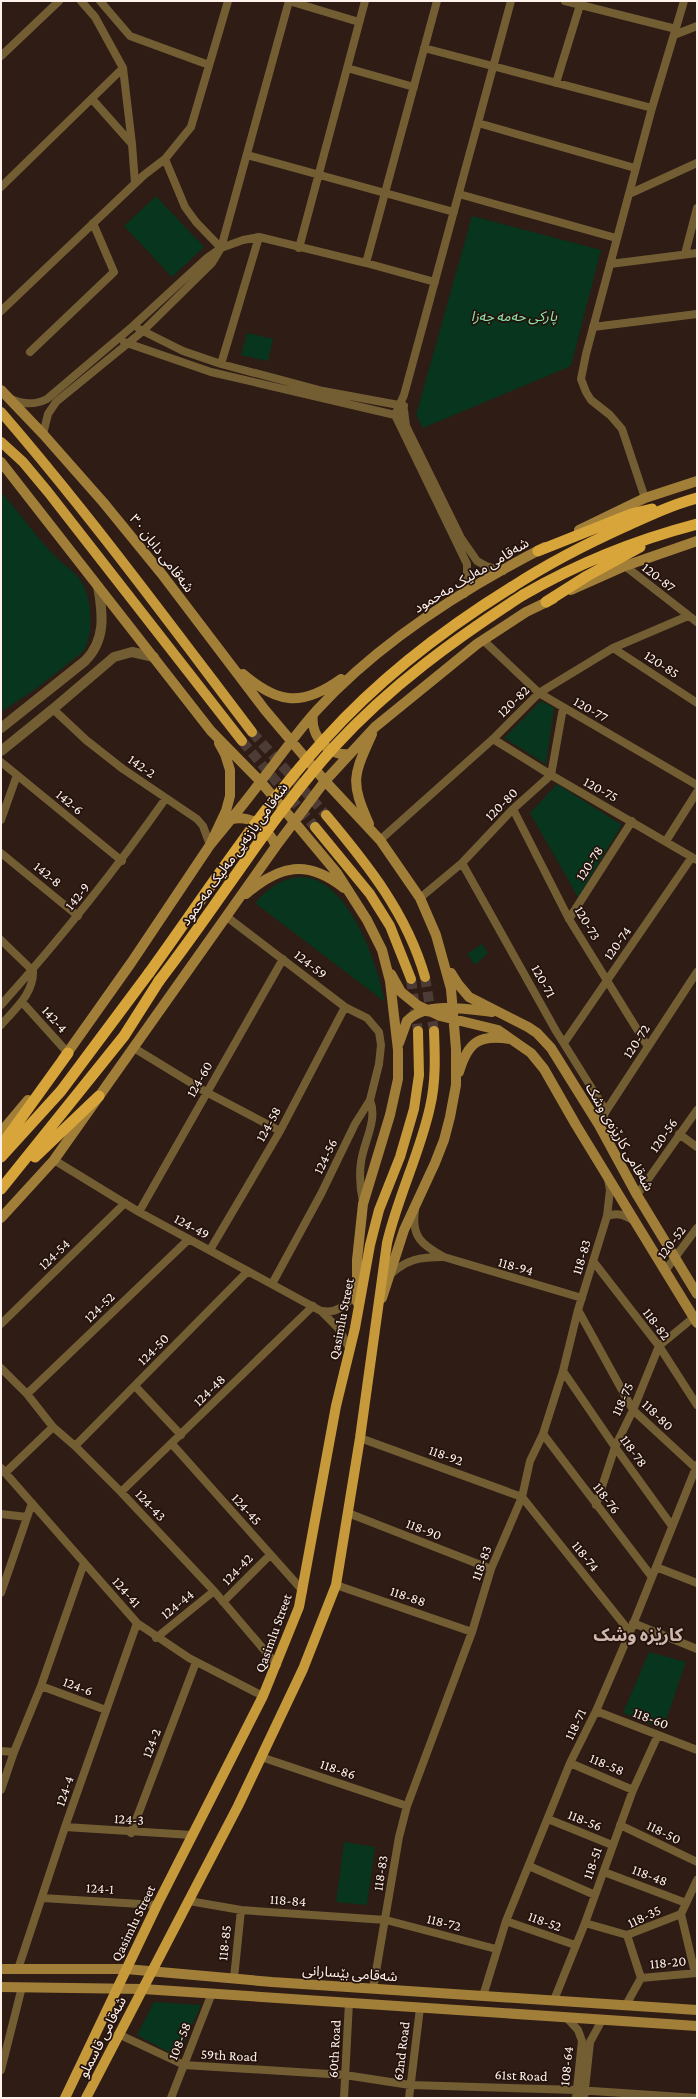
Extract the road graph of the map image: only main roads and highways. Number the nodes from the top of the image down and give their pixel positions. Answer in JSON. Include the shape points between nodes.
{"nodes":[{"id":1,"x":1,"y":390,"type":"edge"},
{"id":2,"x":1,"y":412,"type":"edge"},
{"id":3,"x":1,"y":442,"type":"edge"},
{"id":4,"x":1,"y":462,"type":"edge"},
{"id":5,"x":697,"y":481,"type":"edge"},
{"id":6,"x":697,"y":498,"type":"edge"},
{"id":7,"x":676,"y":503,"type":"junction"},
{"id":8,"x":697,"y":524,"type":"edge"},
{"id":9,"x":674,"y":530,"type":"junction"},
{"id":10,"x":697,"y":541,"type":"edge"},
{"id":11,"x":538,"y":551,"type":"junction"},
{"id":12,"x":546,"y":602,"type":"junction"},
{"id":13,"x":396,"y":640,"type":"junction"},
{"id":14,"x":227,"y":661,"type":"junction"},
{"id":15,"x":313,"y":715,"type":"junction"},
{"id":16,"x":375,"y":727,"type":"junction"},
{"id":17,"x":211,"y":731,"type":"junction"},
{"id":18,"x":252,"y":732,"type":"tunnel mouth"},
{"id":19,"x":242,"y":741,"type":"tunnel mouth"},
{"id":20,"x":291,"y":741,"type":"junction"},
{"id":21,"x":350,"y":754,"type":"junction"},
{"id":22,"x":325,"y":781,"type":"junction"},
{"id":23,"x":261,"y":782,"type":"junction"},
{"id":24,"x":326,"y":815,"type":"tunnel mouth"},
{"id":25,"x":232,"y":819,"type":"junction"},
{"id":26,"x":294,"y":822,"type":"junction"},
{"id":27,"x":315,"y":827,"type":"tunnel mouth"},
{"id":28,"x":372,"y":832,"type":"junction"},
{"id":29,"x":210,"y":845,"type":"junction"},
{"id":30,"x":276,"y":846,"type":"junction"},
{"id":31,"x":352,"y":895,"type":"junction"},
{"id":32,"x":236,"y":904,"type":"junction"},
{"id":33,"x":441,"y":951,"type":"junction"},
{"id":34,"x":386,"y":963,"type":"junction"},
{"id":35,"x":425,"y":977,"type":"tunnel mouth"},
{"id":36,"x":411,"y":979,"type":"tunnel mouth"},
{"id":37,"x":453,"y":1007,"type":"junction"},
{"id":38,"x":428,"y":1010,"type":"junction"},
{"id":39,"x":500,"y":1013,"type":"junction"},
{"id":40,"x":454,"y":1019,"type":"junction"},
{"id":41,"x":418,"y":1031,"type":"tunnel mouth"},
{"id":42,"x":434,"y":1031,"type":"tunnel mouth"},
{"id":43,"x":514,"y":1040,"type":"junction"},
{"id":44,"x":398,"y":1050,"type":"junction"},
{"id":45,"x":68,"y":1053,"type":"junction"},
{"id":46,"x":456,"y":1085,"type":"junction"},
{"id":47,"x":99,"y":1096,"type":"junction"},
{"id":48,"x":1,"y":1132,"type":"edge"},
{"id":49,"x":1,"y":1146,"type":"edge"},
{"id":50,"x":612,"y":1149,"type":"junction"},
{"id":51,"x":1,"y":1157,"type":"edge"},
{"id":52,"x":596,"y":1158,"type":"junction"},
{"id":53,"x":9,"y":1180,"type":"junction"},
{"id":54,"x":1,"y":1189,"type":"edge"},
{"id":55,"x":1,"y":1218,"type":"edge"},
{"id":56,"x":359,"y":1291,"type":"junction"},
{"id":57,"x":697,"y":1294,"type":"edge"},
{"id":58,"x":376,"y":1318,"type":"junction"},
{"id":59,"x":695,"y":1320,"type":"edge"},
{"id":60,"x":1,"y":1968,"type":"edge"},
{"id":61,"x":126,"y":1969,"type":"junction"},
{"id":62,"x":154,"y":1971,"type":"junction"},
{"id":63,"x":272,"y":1982,"type":"junction"},
{"id":64,"x":1,"y":1987,"type":"edge"},
{"id":65,"x":118,"y":1989,"type":"junction"},
{"id":66,"x":143,"y":1989,"type":"junction"},
{"id":67,"x":271,"y":1997,"type":"junction"},
{"id":68,"x":697,"y":2010,"type":"edge"},
{"id":69,"x":697,"y":2026,"type":"edge"},
{"id":70,"x":65,"y":2098,"type":"edge"},
{"id":71,"x":86,"y":2098,"type":"edge"}],
"edges":[{"from":1,"to":14,"type":"main road","name":"شەقامی دابان ٣٠","via":[[44,434],[161,573]]},
{"from":2,"to":18,"type":"main road","via":[[126,563]]},
{"from":3,"to":19,"type":"main road","via":[[23,462],[48,492]]},
{"from":4,"to":17,"type":"main road"},
{"from":5,"to":11,"type":"main road","name":"شەقامی مەلیک مەحمود","via":[[645,498]]},
{"from":6,"to":7,"type":"highway","name":"شەقامی بازنەیی مەلیک مەحمود"},
{"from":7,"to":11,"type":"highway","via":[[631,514]]},
{"from":7,"to":51,"type":"highway","name":"شەقامی بازنەیی مەلیک مەحمود","bridge":true,"via":[[548,564],[470,613],[413,656],[326,737],[264,813],[150,973],[61,1091]]},
{"from":8,"to":9,"type":"highway","name":"شەقامی بازنەیی مەلیک مەحمود"},
{"from":9,"to":12,"type":"highway","via":[[592,573]]},
{"from":9,"to":53,"type":"highway","name":"شەقامی بازنەیی مەلیک مەحمود","bridge":true,"via":[[580,564],[523,595],[453,641],[366,714],[335,746],[273,820],[209,914],[159,981],[124,1036]]},
{"from":10,"to":12,"type":"main road","via":[[625,566]]},
{"from":11,"to":13,"type":"main road","name":"شەقامی مەلیک مەحمود","via":[[464,594]]},
{"from":12,"to":16,"type":"main road","via":[[483,640]]},
{"from":13,"to":14,"type":"main road","via":[[334,684],[304,698],[284,698],[266,692]]},
{"from":13,"to":15,"type":"main road","name":"شەقامی مەلیک مەحمود","via":[[347,680]]},
{"from":14,"to":20,"type":"main road","name":"شەقامی دابان ٣٠"},
{"from":15,"to":20,"type":"main road","name":"شەقامی مەلیک مەحمود"},
{"from":15,"to":21,"type":"main road","via":[[314,730],[323,745],[339,754]]},
{"from":16,"to":21,"type":"main road"},
{"from":16,"to":28,"type":"main road","via":[[358,767],[356,785],[359,802]]},
{"from":17,"to":23,"type":"main road"},
{"from":17,"to":29,"type":"main road","via":[[225,754],[231,780],[226,811]]},
{"from":20,"to":22,"type":"main road","name":"شەقامی دابان ٣٠"},
{"from":20,"to":23,"type":"main road","name":"شەقامی مەلیک مەحمود"},
{"from":21,"to":22,"type":"main road"},
{"from":22,"to":26,"type":"main road"},
{"from":22,"to":28,"type":"main road","name":"شەقامی دابان ٣٠"},
{"from":23,"to":25,"type":"main road","name":"شەقامی مەلیک مەحمود"},
{"from":23,"to":26,"type":"main road"},
{"from":24,"to":35,"type":"main road","via":[[381,883],[408,932]]},
{"from":25,"to":29,"type":"main road","name":"شەقامی مەلیک مەحمود"},
{"from":25,"to":30,"type":"main road","via":[[240,817],[256,822],[268,832]]},
{"from":26,"to":30,"type":"main road"},
{"from":26,"to":31,"type":"main road"},
{"from":27,"to":36,"type":"main road","via":[[370,894],[390,926]]},
{"from":28,"to":33,"type":"main road","name":"شەقامی دابان ٣٠","via":[[420,898]]},
{"from":29,"to":45,"type":"main road"},
{"from":30,"to":32,"type":"main road"},
{"from":31,"to":32,"type":"main road","via":[[326,876],[310,870],[295,869],[265,879]]},
{"from":31,"to":34,"type":"main road","via":[[376,937]]},
{"from":32,"to":47,"type":"main road"},
{"from":33,"to":37,"type":"main road","via":[[450,983]]},
{"from":33,"to":39,"type":"main road","name":"شەقامی کارێزەی وشک","via":[[462,991],[475,1001]]},
{"from":34,"to":38,"type":"main road","name":"شەقامی کارێزەی وشک","via":[[410,1001]]},
{"from":34,"to":44,"type":"main road"},
{"from":37,"to":38,"type":"main road"},
{"from":37,"to":39,"type":"main road"},
{"from":37,"to":40,"type":"main road"},
{"from":38,"to":40,"type":"main road","name":"شەقامی کارێزەی وشک"},
{"from":38,"to":44,"type":"main road","via":[[407,1021]]},
{"from":39,"to":50,"type":"main road","name":"شەقامی کارێزەی وشک","via":[[528,1027],[548,1044]]},
{"from":40,"to":43,"type":"main road","name":"شەقامی کارێزەی وشک","via":[[494,1028]]},
{"from":40,"to":46,"type":"main road"},
{"from":41,"to":56,"type":"main road","name":"Qasimlu Street","via":[[419,1075],[414,1109],[400,1156],[379,1210]]},
{"from":42,"to":58,"type":"main road","via":[[431,1106],[393,1218]]},
{"from":43,"to":46,"type":"main road","via":[[491,1037],[472,1045],[462,1062]]},
{"from":43,"to":52,"type":"main road","name":"شەقامی کارێزەی وشک","via":[[531,1053],[544,1069]]},
{"from":44,"to":56,"type":"main road","via":[[396,1086],[390,1115],[363,1204],[358,1232]]},
{"from":45,"to":48,"type":"main road"},
{"from":45,"to":49,"type":"highway"},
{"from":46,"to":58,"type":"main road","via":[[444,1140],[400,1242]]},
{"from":47,"to":53,"type":"highway"},
{"from":47,"to":55,"type":"main road","via":[[54,1160]]},
{"from":50,"to":52,"type":"main road"},
{"from":50,"to":57,"type":"main road","name":"شەقامی کارێزەی وشک"},
{"from":52,"to":59,"type":"main road","name":"شەقامی کارێزەی وشک"},
{"from":53,"to":54,"type":"highway","name":"شەقامی بازنەیی مەلیک مەحمود"},
{"from":56,"to":61,"type":"main road","name":"Qasimlu Street","via":[[299,1607],[264,1696]]},
{"from":58,"to":62,"type":"main road","via":[[336,1585],[303,1669]]},
{"from":60,"to":61,"type":"main road","name":"شەقامی بێسارانی"},
{"from":61,"to":62,"type":"main road","name":"شەقامی بێسارانی"},
{"from":61,"to":65,"type":"main road","name":"Qasimlu Street"},
{"from":62,"to":63,"type":"main road","name":"شەقامی بێسارانی"},
{"from":62,"to":66,"type":"main road"},
{"from":63,"to":67,"type":"main road"},
{"from":63,"to":68,"type":"main road","name":"شەقامی بێسارانی"},
{"from":64,"to":65,"type":"main road","name":"شەقامی بێسارانی"},
{"from":65,"to":66,"type":"main road","name":"شەقامی بێسارانی"},
{"from":65,"to":70,"type":"main road","name":"شەقامی قاسملو"},
{"from":66,"to":67,"type":"main road","name":"شەقامی بێسارانی"},
{"from":66,"to":71,"type":"main road","name":"شەقامی قاسملو"},
{"from":67,"to":69,"type":"main road","name":"شەقامی بێسارانی"}]}
